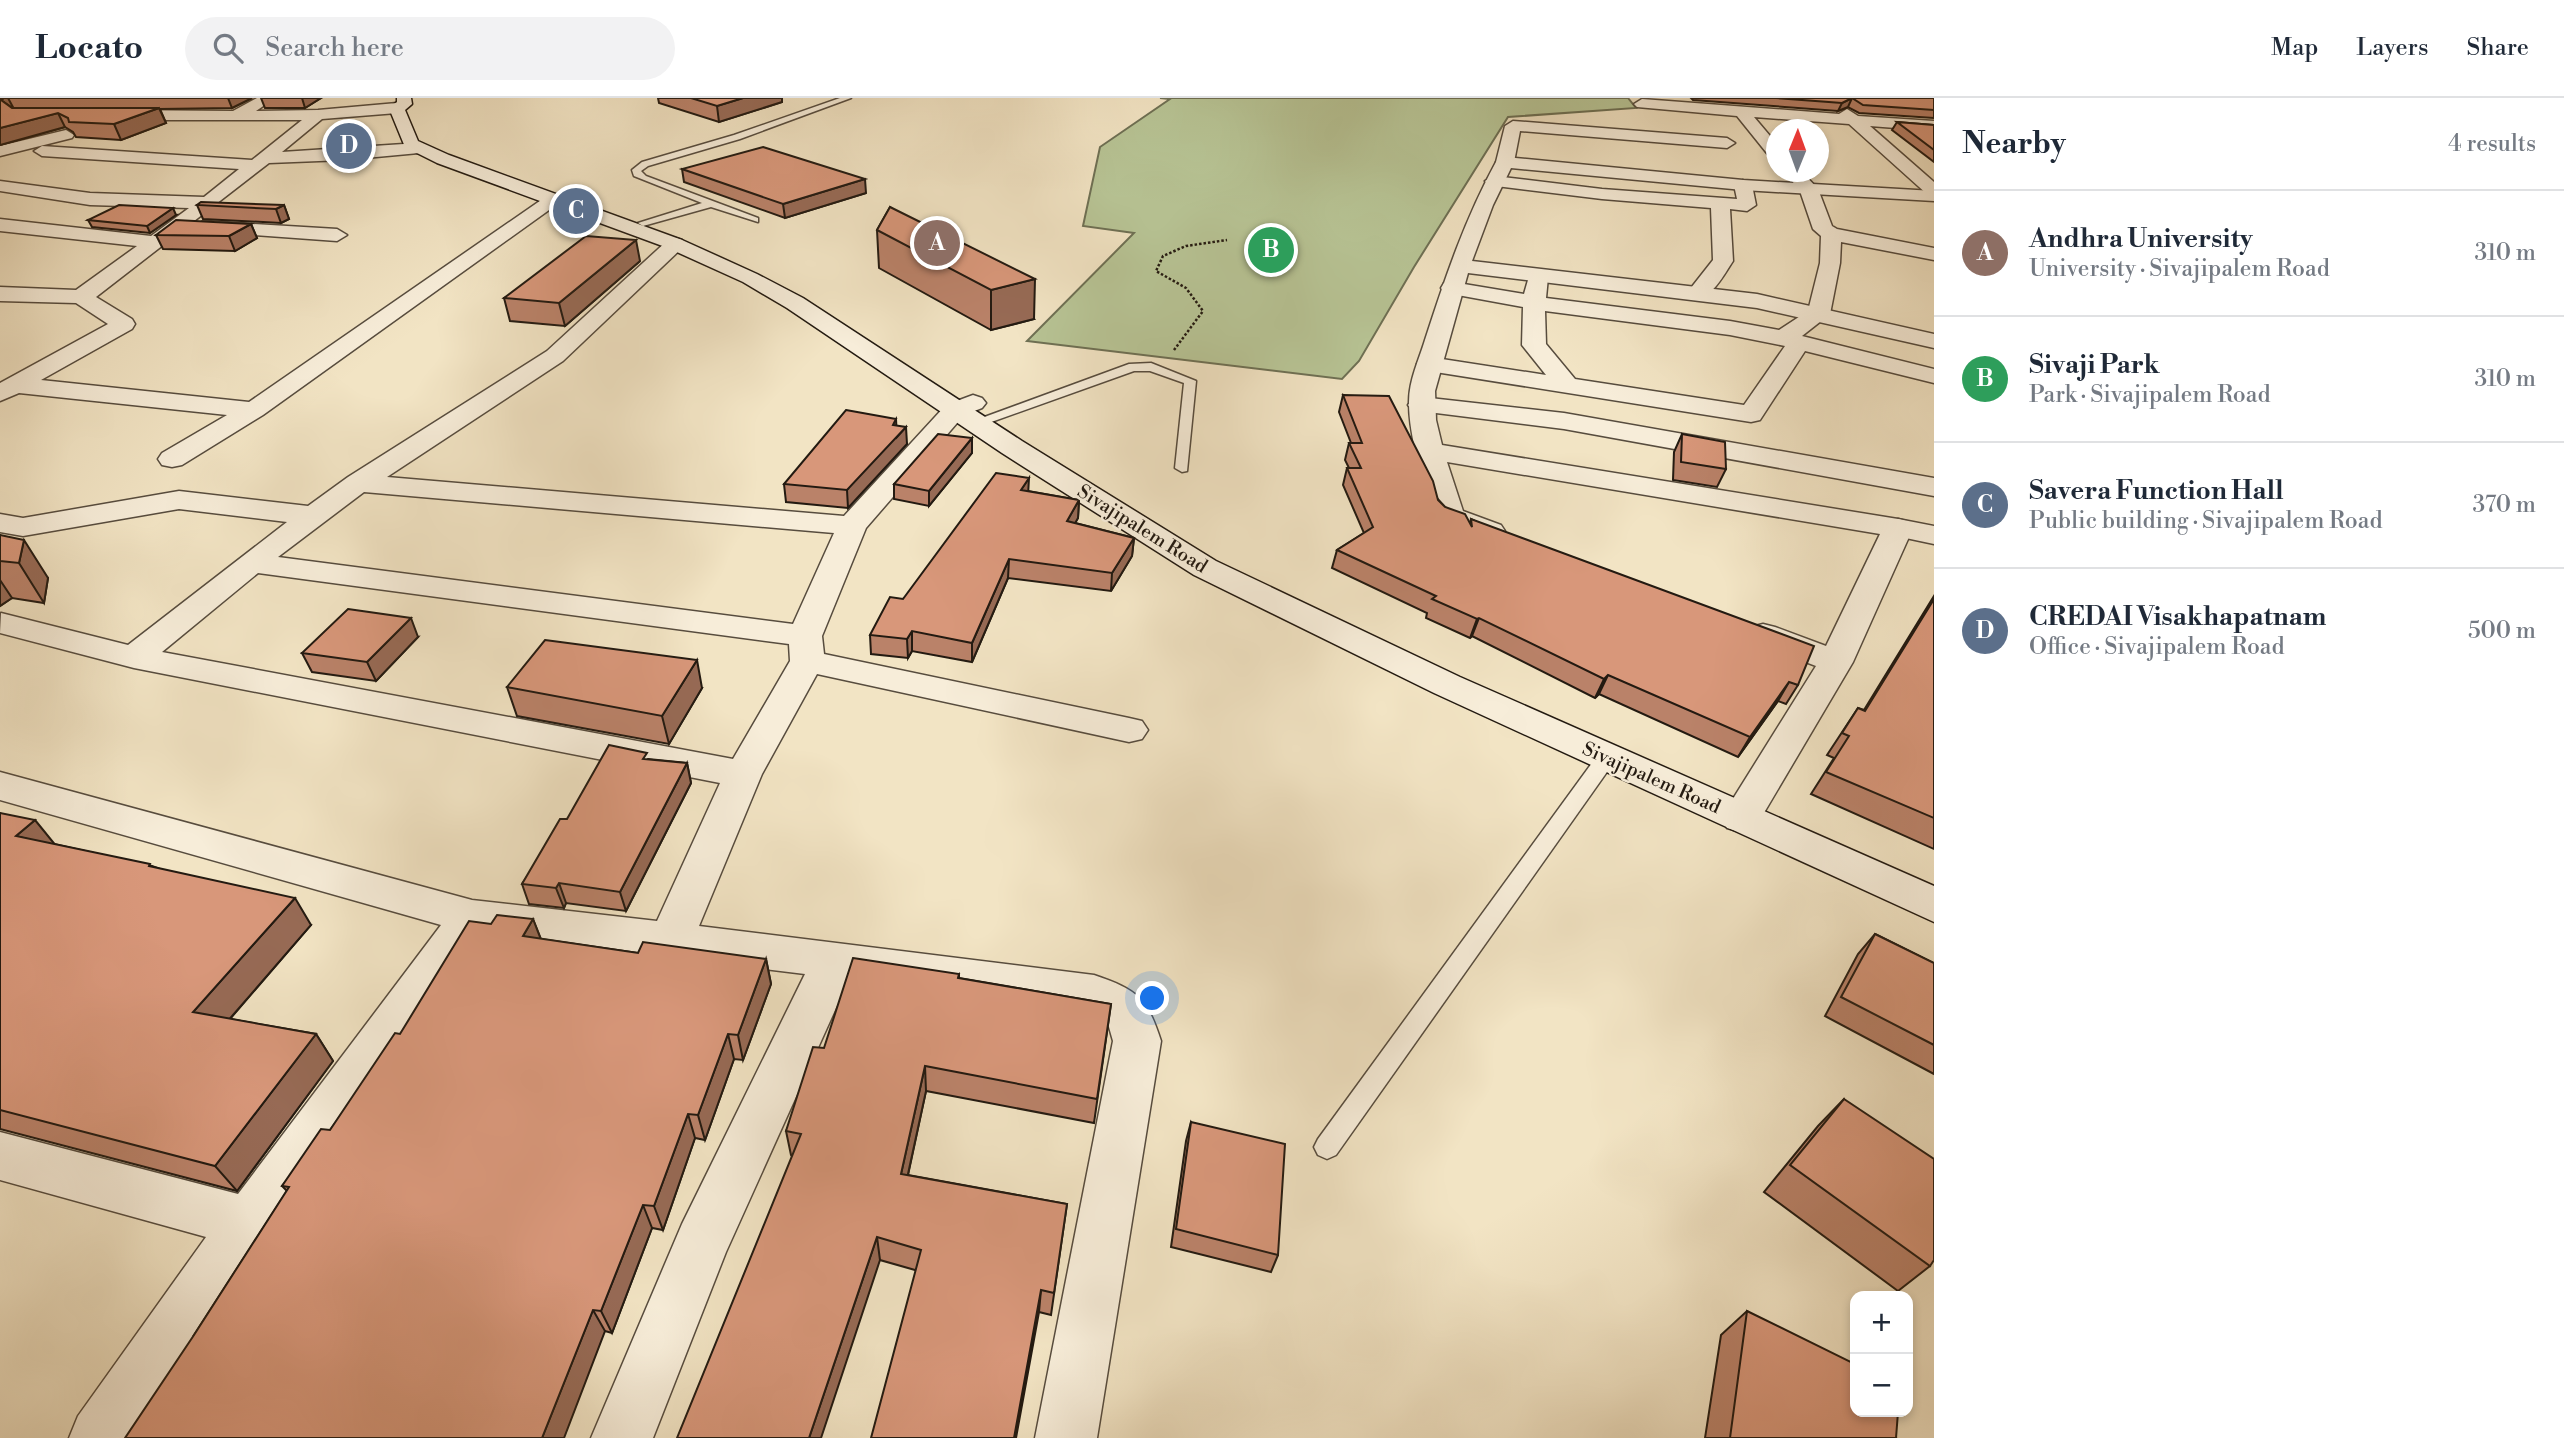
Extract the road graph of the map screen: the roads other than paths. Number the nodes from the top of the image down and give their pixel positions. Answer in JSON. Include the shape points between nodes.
{"nodes":[{"id":1,"x":268,"y":98,"type":"edge"},
{"id":2,"x":847,"y":98,"type":"edge"},
{"id":3,"x":1832,"y":98,"type":"edge"},
{"id":4,"x":1638,"y":101,"type":"edge"},
{"id":5,"x":402,"y":103,"type":"edge"},
{"id":6,"x":1741,"y":111,"type":"junction"},
{"id":7,"x":318,"y":115,"type":"junction"},
{"id":8,"x":236,"y":116,"type":"junction"},
{"id":9,"x":95,"y":120,"type":"edge"},
{"id":10,"x":1853,"y":120,"type":"junction"},
{"id":11,"x":1934,"y":126,"type":"edge"},
{"id":12,"x":77,"y":132,"type":"edge"},
{"id":13,"x":1650,"y":136,"type":"junction"},
{"id":14,"x":1766,"y":141,"type":"edge"},
{"id":15,"x":1727,"y":143,"type":"dead end"},
{"id":16,"x":419,"y":148,"type":"junction"},
{"id":17,"x":0,"y":150,"type":"edge"},
{"id":18,"x":42,"y":151,"type":"dead end"},
{"id":19,"x":1895,"y":157,"type":"junction"},
{"id":20,"x":1921,"y":159,"type":"dead end"},
{"id":21,"x":260,"y":161,"type":"junction"},
{"id":22,"x":1658,"y":165,"type":"junction"},
{"id":23,"x":1499,"y":172,"type":"junction"},
{"id":24,"x":1786,"y":182,"type":"edge"},
{"id":25,"x":1801,"y":182,"type":"edge"},
{"id":26,"x":1811,"y":182,"type":"edge"},
{"id":27,"x":1743,"y":185,"type":"junction"},
{"id":28,"x":3,"y":187,"type":"edge"},
{"id":29,"x":1934,"y":194,"type":"edge"},
{"id":30,"x":554,"y":200,"type":"junction"},
{"id":31,"x":1720,"y":203,"type":"junction"},
{"id":32,"x":208,"y":204,"type":"junction"},
{"id":33,"x":711,"y":204,"type":"junction"},
{"id":34,"x":755,"y":220,"type":"dead end"},
{"id":35,"x":643,"y":223,"type":"junction"},
{"id":36,"x":0,"y":225,"type":"edge"},
{"id":37,"x":178,"y":226,"type":"junction"},
{"id":38,"x":1831,"y":234,"type":"junction"},
{"id":39,"x":337,"y":235,"type":"dead end"},
{"id":40,"x":156,"y":242,"type":"junction"},
{"id":41,"x":675,"y":244,"type":"junction"},
{"id":42,"x":1934,"y":254,"type":"edge"},
{"id":43,"x":1538,"y":275,"type":"junction"},
{"id":44,"x":1455,"y":277,"type":"junction"},
{"id":45,"x":1698,"y":293,"type":"junction"},
{"id":46,"x":0,"y":294,"type":"edge"},
{"id":47,"x":81,"y":296,"type":"junction"},
{"id":48,"x":1534,"y":303,"type":"junction"},
{"id":49,"x":1819,"y":314,"type":"junction"},
{"id":50,"x":1791,"y":340,"type":"junction"},
{"id":51,"x":1934,"y":341,"type":"edge"},
{"id":52,"x":1430,"y":364,"type":"junction"},
{"id":53,"x":1934,"y":376,"type":"edge"},
{"id":54,"x":1567,"y":385,"type":"junction"},
{"id":55,"x":8,"y":389,"type":"edge"},
{"id":56,"x":1421,"y":405,"type":"junction"},
{"id":57,"x":254,"y":410,"type":"junction"},
{"id":58,"x":974,"y":413,"type":"junction"},
{"id":59,"x":1430,"y":451,"type":"junction"},
{"id":60,"x":172,"y":459,"type":"dead end"},
{"id":61,"x":1182,"y":468,"type":"dead end"},
{"id":62,"x":358,"y":483,"type":"junction"},
{"id":63,"x":1934,"y":487,"type":"edge"},
{"id":64,"x":314,"y":516,"type":"junction"},
{"id":65,"x":0,"y":523,"type":"edge"},
{"id":66,"x":852,"y":526,"type":"junction"},
{"id":67,"x":1898,"y":528,"type":"junction"},
{"id":68,"x":1934,"y":535,"type":"edge"},
{"id":69,"x":1514,"y":540,"type":"edge"},
{"id":70,"x":251,"y":563,"type":"junction"},
{"id":71,"x":1,"y":623,"type":"edge"},
{"id":72,"x":1746,"y":628,"type":"edge"},
{"id":73,"x":806,"y":648,"type":"junction"},
{"id":74,"x":134,"y":657,"type":"junction"},
{"id":75,"x":1836,"y":662,"type":"junction"},
{"id":76,"x":1129,"y":730,"type":"dead end"},
{"id":77,"x":1607,"y":757,"type":"junction"},
{"id":78,"x":743,"y":774,"type":"junction"},
{"id":79,"x":0,"y":786,"type":"edge"},
{"id":80,"x":1746,"y":809,"type":"junction"},
{"id":81,"x":1934,"y":880,"type":"edge"},
{"id":82,"x":1934,"y":905,"type":"edge"},
{"id":83,"x":472,"y":917,"type":"junction"},
{"id":84,"x":671,"y":939,"type":"junction"},
{"id":85,"x":835,"y":959,"type":"junction"},
{"id":86,"x":1327,"y":1147,"type":"dead end"},
{"id":87,"x":0,"y":1156,"type":"edge"},
{"id":88,"x":249,"y":1223,"type":"junction"},
{"id":89,"x":100,"y":1438,"type":"edge"},
{"id":90,"x":622,"y":1438,"type":"edge"},
{"id":91,"x":1066,"y":1438,"type":"edge"}],
"edges":[{"from":1,"to":8,"type":"street"},
{"from":2,"to":33,"type":"lane","via":[[636,170],[643,178]]},
{"from":3,"to":10,"type":"street"},
{"from":4,"to":6,"type":"street"},
{"from":4,"to":13,"type":"street"},
{"from":5,"to":7,"type":"street"},
{"from":5,"to":16,"type":"street","via":[[411,144]]},
{"from":5,"to":35,"type":"street","name":"Sivajipalem Road","via":[[414,107],[429,141],[456,156]]},
{"from":6,"to":10,"type":"street"},
{"from":6,"to":14,"type":"street"},
{"from":7,"to":8,"type":"street"},
{"from":7,"to":21,"type":"street"},
{"from":8,"to":9,"type":"street"},
{"from":10,"to":11,"type":"street"},
{"from":10,"to":19,"type":"street"},
{"from":12,"to":17,"type":"street"},
{"from":13,"to":15,"type":"street"},
{"from":13,"to":22,"type":"street"},
{"from":13,"to":23,"type":"street","via":[[1513,126]]},
{"from":16,"to":21,"type":"street"},
{"from":16,"to":30,"type":"street","name":"Sivajipalem Road"},
{"from":18,"to":21,"type":"street","via":[[162,161]]},
{"from":19,"to":20,"type":"street"},
{"from":19,"to":29,"type":"street"},
{"from":21,"to":32,"type":"street"},
{"from":22,"to":23,"type":"street"},
{"from":22,"to":27,"type":"street"},
{"from":23,"to":31,"type":"street","via":[[1602,194]]},
{"from":23,"to":44,"type":"street"},
{"from":24,"to":27,"type":"street"},
{"from":25,"to":38,"type":"street","via":[[1823,229]]},
{"from":26,"to":29,"type":"street"},
{"from":27,"to":31,"type":"street","via":[[1747,205]]},
{"from":28,"to":32,"type":"street","via":[[90,199]]},
{"from":30,"to":41,"type":"street","name":"Sivajipalem Road"},
{"from":30,"to":57,"type":"street"},
{"from":31,"to":45,"type":"street","via":[[1723,261]]},
{"from":32,"to":37,"type":"street"},
{"from":33,"to":34,"type":"lane"},
{"from":33,"to":35,"type":"lane"},
{"from":35,"to":58,"type":"street","name":"Sivajipalem Road","via":[[764,272]]},
{"from":36,"to":40,"type":"street"},
{"from":37,"to":39,"type":"street"},
{"from":37,"to":40,"type":"street"},
{"from":38,"to":42,"type":"street"},
{"from":38,"to":49,"type":"street"},
{"from":40,"to":47,"type":"street"},
{"from":41,"to":58,"type":"street","name":"Sivajipalem Road","via":[[795,303]]},
{"from":41,"to":62,"type":"street","via":[[555,356]]},
{"from":43,"to":44,"type":"street"},
{"from":43,"to":45,"type":"street"},
{"from":43,"to":48,"type":"street"},
{"from":44,"to":48,"type":"street"},
{"from":44,"to":52,"type":"street"},
{"from":45,"to":49,"type":"street"},
{"from":46,"to":47,"type":"street"},
{"from":47,"to":55,"type":"street","via":[[124,324]]},
{"from":48,"to":50,"type":"street"},
{"from":48,"to":54,"type":"street","via":[[1534,345]]},
{"from":49,"to":50,"type":"street"},
{"from":49,"to":51,"type":"street"},
{"from":50,"to":53,"type":"street"},
{"from":50,"to":54,"type":"street","via":[[1751,414]]},
{"from":52,"to":54,"type":"street"},
{"from":52,"to":56,"type":"street"},
{"from":55,"to":57,"type":"street"},
{"from":56,"to":59,"type":"street"},
{"from":56,"to":63,"type":"street","via":[[1564,421]]},
{"from":57,"to":60,"type":"street"},
{"from":58,"to":61,"type":"lane","via":[[1133,367],[1159,370],[1190,382]]},
{"from":58,"to":66,"type":"street"},
{"from":58,"to":77,"type":"street","name":"Sivajipalem Road","via":[[1205,568]]},
{"from":58,"to":80,"type":"street","name":"Sivajipalem Road","via":[[1195,539]]},
{"from":59,"to":67,"type":"street"},
{"from":59,"to":69,"type":"street","via":[[1450,516]]},
{"from":62,"to":64,"type":"street"},
{"from":62,"to":66,"type":"street"},
{"from":64,"to":65,"type":"street","via":[[179,500],[23,527]]},
{"from":64,"to":70,"type":"street"},
{"from":66,"to":73,"type":"street"},
{"from":67,"to":68,"type":"street"},
{"from":67,"to":75,"type":"street"},
{"from":70,"to":73,"type":"street"},
{"from":70,"to":74,"type":"street"},
{"from":71,"to":74,"type":"street"},
{"from":72,"to":75,"type":"street"},
{"from":73,"to":76,"type":"street"},
{"from":73,"to":78,"type":"street"},
{"from":74,"to":78,"type":"street"},
{"from":75,"to":80,"type":"street"},
{"from":77,"to":80,"type":"street","name":"Sivajipalem Road"},
{"from":77,"to":86,"type":"lane"},
{"from":78,"to":84,"type":"street"},
{"from":79,"to":83,"type":"street"},
{"from":80,"to":81,"type":"street","name":"Sivajipalem Road"},
{"from":80,"to":82,"type":"street","name":"Sivajipalem Road"},
{"from":83,"to":84,"type":"street"},
{"from":83,"to":88,"type":"street"},
{"from":84,"to":85,"type":"street"},
{"from":85,"to":90,"type":"street","via":[[702,1243]]},
{"from":85,"to":91,"type":"street","via":[[1094,994],[1129,1015],[1137,1041]]},
{"from":87,"to":88,"type":"street"},
{"from":88,"to":89,"type":"street"}]}
